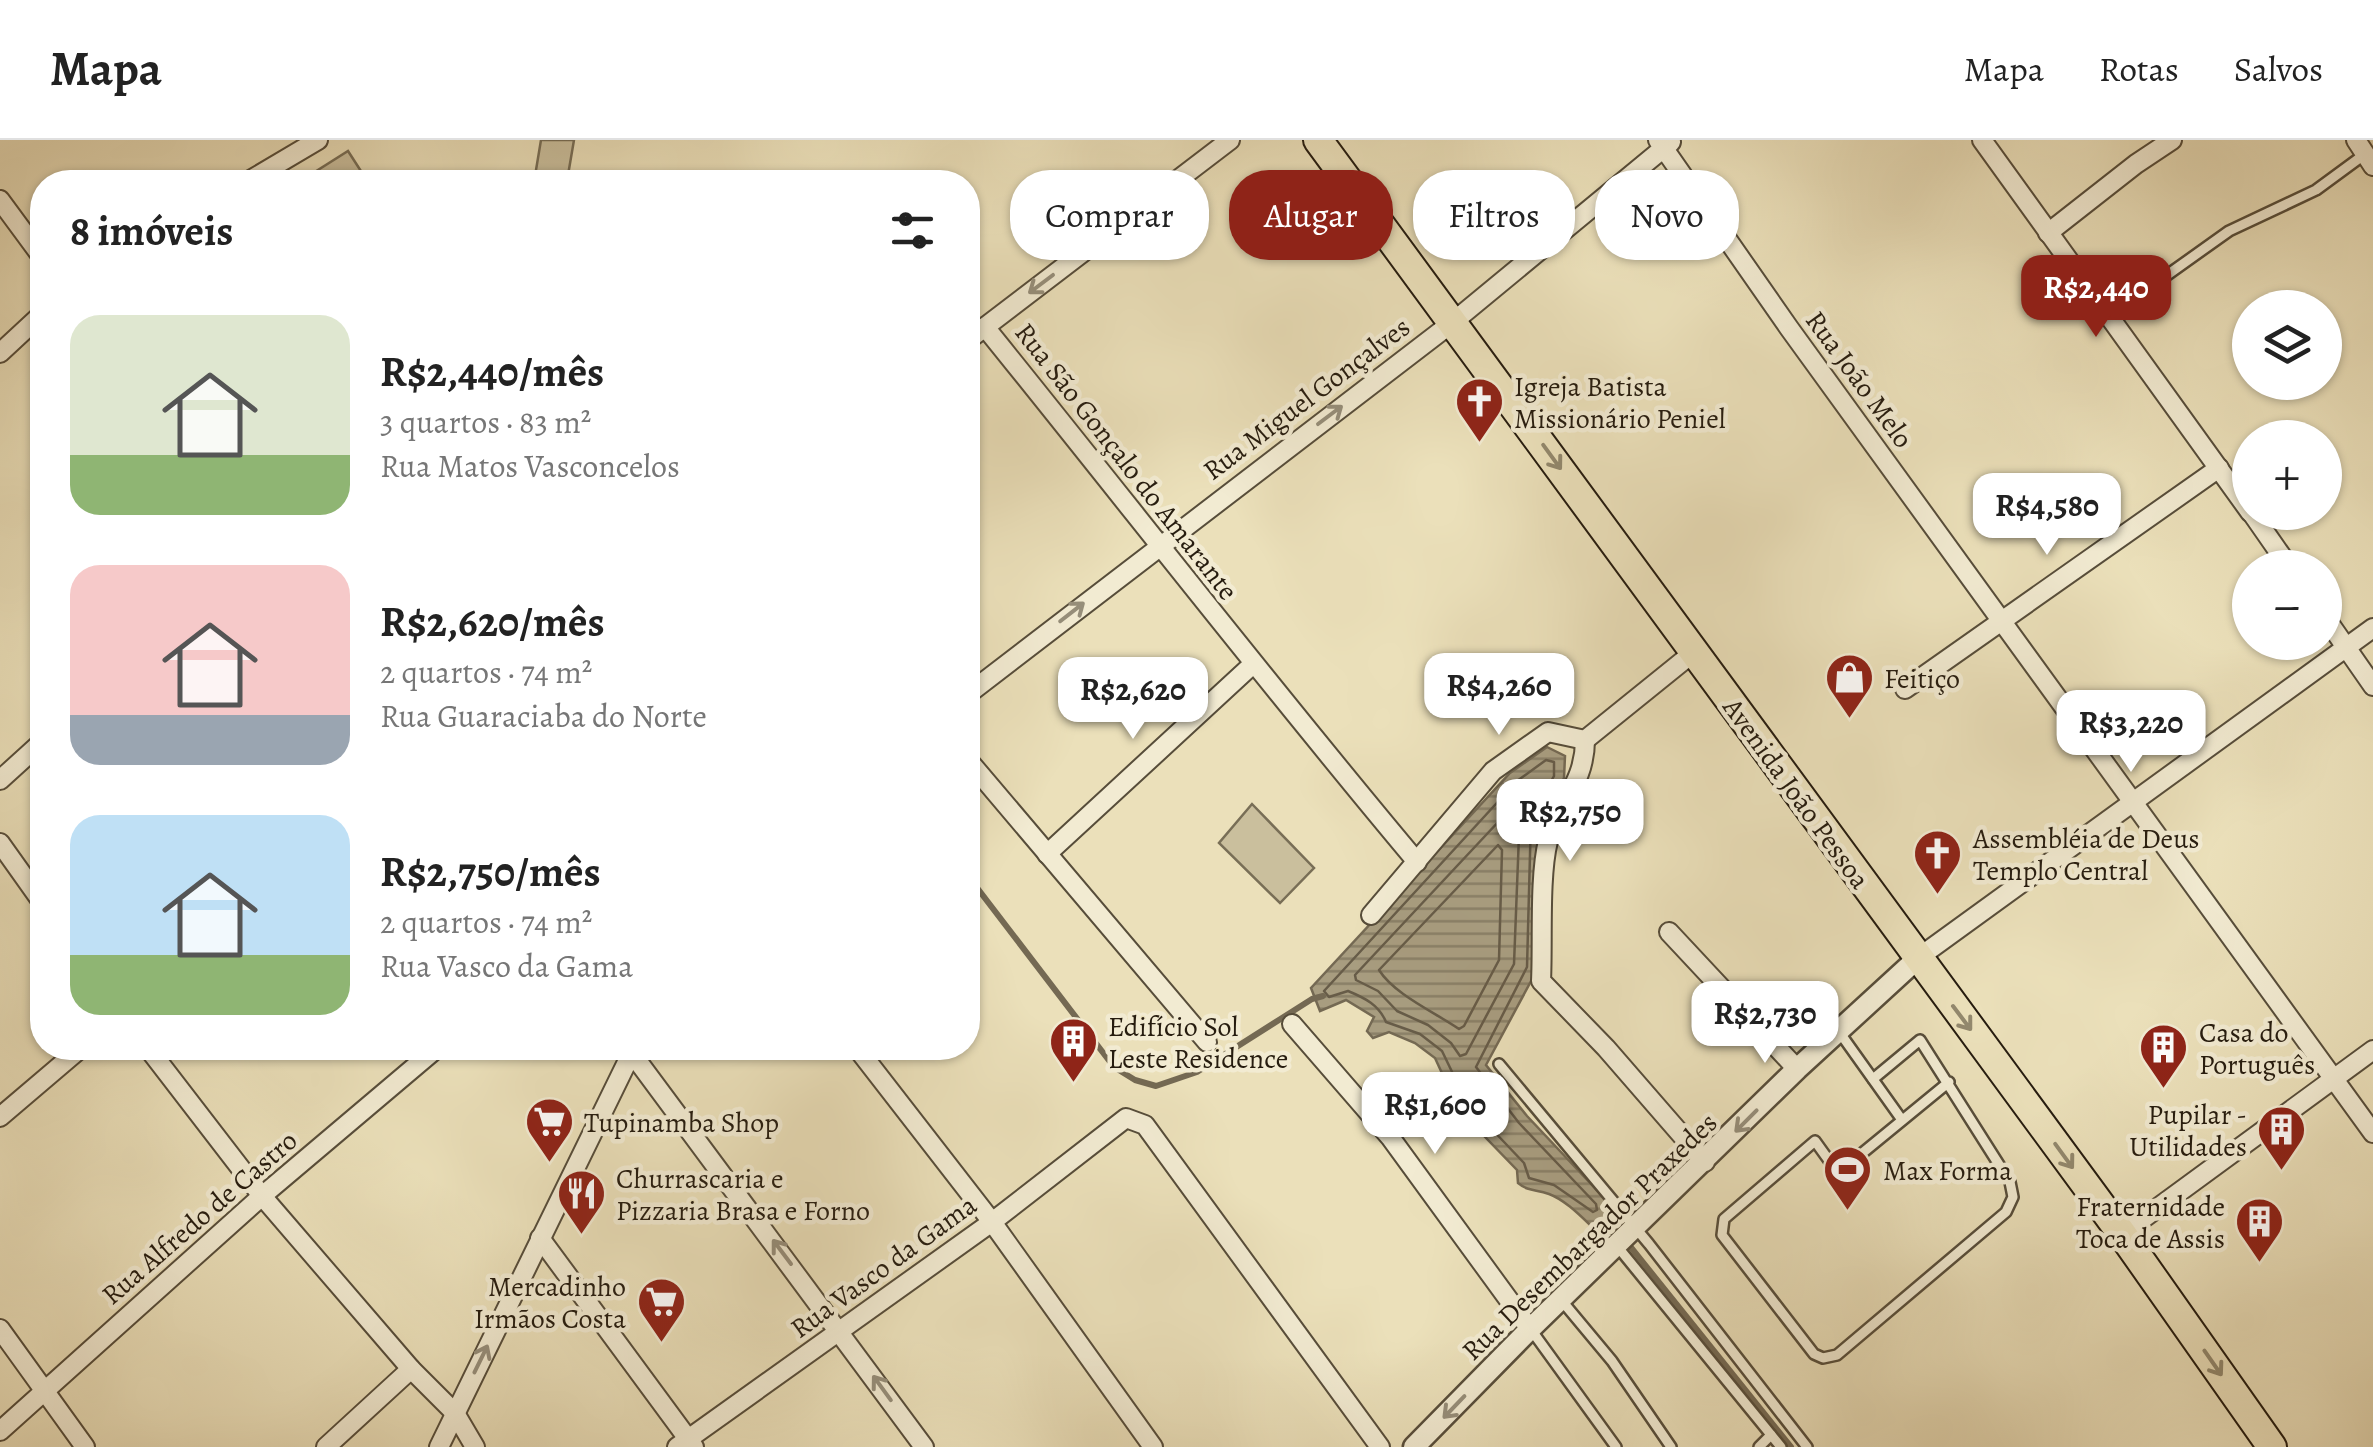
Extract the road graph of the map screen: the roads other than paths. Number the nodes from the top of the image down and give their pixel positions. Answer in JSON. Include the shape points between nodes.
{"nodes":[{"id":1,"x":318,"y":140,"type":"edge"},
{"id":2,"x":1230,"y":140,"type":"edge"},
{"id":3,"x":1318,"y":140,"type":"edge"},
{"id":4,"x":1982,"y":140,"type":"edge"},
{"id":5,"x":2172,"y":140,"type":"edge"},
{"id":6,"x":1665,"y":142,"type":"edge"},
{"id":7,"x":2365,"y":153,"type":"edge"},
{"id":8,"x":268,"y":170,"type":"edge"},
{"id":9,"x":0,"y":200,"type":"edge"},
{"id":10,"x":2048,"y":233,"type":"junction"},
{"id":11,"x":30,"y":240,"type":"edge"},
{"id":12,"x":1453,"y":322,"type":"junction"},
{"id":13,"x":2111,"y":322,"type":"junction"},
{"id":14,"x":30,"y":325,"type":"edge"},
{"id":15,"x":985,"y":327,"type":"junction"},
{"id":16,"x":980,"y":331,"type":"edge"},
{"id":17,"x":0,"y":352,"type":"edge"},
{"id":18,"x":2219,"y":468,"type":"junction"},
{"id":19,"x":2232,"y":486,"type":"edge"},
{"id":20,"x":1160,"y":543,"type":"junction"},
{"id":21,"x":2002,"y":619,"type":"junction"},
{"id":22,"x":2373,"y":628,"type":"edge"},
{"id":23,"x":2342,"y":642,"type":"edge"},
{"id":24,"x":2346,"y":648,"type":"junction"},
{"id":25,"x":1694,"y":652,"type":"junction"},
{"id":26,"x":1252,"y":664,"type":"junction"},
{"id":27,"x":980,"y":685,"type":"edge"},
{"id":28,"x":2373,"y":686,"type":"edge"},
{"id":29,"x":1905,"y":690,"type":"dead end"},
{"id":30,"x":1585,"y":740,"type":"junction"},
{"id":31,"x":30,"y":753,"type":"edge"},
{"id":32,"x":980,"y":774,"type":"edge"},
{"id":33,"x":0,"y":780,"type":"edge"},
{"id":34,"x":2134,"y":802,"type":"junction"},
{"id":35,"x":0,"y":843,"type":"edge"},
{"id":36,"x":1047,"y":854,"type":"junction"},
{"id":37,"x":1417,"y":862,"type":"junction"},
{"id":38,"x":30,"y":885,"type":"edge"},
{"id":39,"x":1372,"y":915,"type":"dead end"},
{"id":40,"x":1670,"y":932,"type":"dead end"},
{"id":41,"x":1918,"y":958,"type":"junction"},
{"id":42,"x":1292,"y":1024,"type":"dead end"},
{"id":43,"x":1838,"y":1031,"type":"junction"},
{"id":44,"x":1207,"y":1042,"type":"dead end"},
{"id":45,"x":2373,"y":1050,"type":"edge"},
{"id":46,"x":68,"y":1060,"type":"edge"},
{"id":47,"x":157,"y":1060,"type":"edge"},
{"id":48,"x":423,"y":1060,"type":"edge"},
{"id":49,"x":625,"y":1060,"type":"edge"},
{"id":50,"x":638,"y":1060,"type":"edge"},
{"id":51,"x":866,"y":1060,"type":"edge"},
{"id":52,"x":1498,"y":1064,"type":"dead end"},
{"id":53,"x":1798,"y":1069,"type":"junction"},
{"id":54,"x":1873,"y":1078,"type":"junction"},
{"id":55,"x":2334,"y":1078,"type":"junction"},
{"id":56,"x":1949,"y":1082,"type":"junction"},
{"id":57,"x":0,"y":1117,"type":"edge"},
{"id":58,"x":1902,"y":1120,"type":"junction"},
{"id":59,"x":2373,"y":1134,"type":"edge"},
{"id":60,"x":1705,"y":1162,"type":"junction"},
{"id":61,"x":262,"y":1196,"type":"junction"},
{"id":62,"x":992,"y":1222,"type":"junction"},
{"id":63,"x":1642,"y":1222,"type":"junction"},
{"id":64,"x":2122,"y":1234,"type":"junction"},
{"id":65,"x":540,"y":1238,"type":"junction"},
{"id":66,"x":1617,"y":1246,"type":"junction"},
{"id":67,"x":1561,"y":1300,"type":"junction"},
{"id":68,"x":0,"y":1329,"type":"edge"},
{"id":69,"x":1530,"y":1329,"type":"junction"},
{"id":70,"x":840,"y":1330,"type":"junction"},
{"id":71,"x":410,"y":1369,"type":"junction"},
{"id":72,"x":45,"y":1390,"type":"junction"},
{"id":73,"x":455,"y":1413,"type":"junction"},
{"id":74,"x":0,"y":1431,"type":"edge"},
{"id":75,"x":1771,"y":1435,"type":"junction"},
{"id":76,"x":686,"y":1444,"type":"edge"},
{"id":77,"x":86,"y":1447,"type":"edge"},
{"id":78,"x":326,"y":1447,"type":"edge"},
{"id":79,"x":439,"y":1447,"type":"edge"},
{"id":80,"x":475,"y":1447,"type":"edge"},
{"id":81,"x":924,"y":1447,"type":"edge"},
{"id":82,"x":1154,"y":1447,"type":"edge"},
{"id":83,"x":1380,"y":1447,"type":"edge"},
{"id":84,"x":1414,"y":1447,"type":"edge"},
{"id":85,"x":1616,"y":1447,"type":"edge"},
{"id":86,"x":1671,"y":1447,"type":"edge"},
{"id":87,"x":1759,"y":1447,"type":"edge"},
{"id":88,"x":1781,"y":1447,"type":"edge"},
{"id":89,"x":1807,"y":1447,"type":"edge"},
{"id":90,"x":2272,"y":1447,"type":"edge"}],
"edges":[{"from":1,"to":8,"type":"street"},
{"from":2,"to":15,"type":"street","one_way":true},
{"from":3,"to":12,"type":"main road","name":"Avenida João Pessoa"},
{"from":4,"to":10,"type":"street"},
{"from":5,"to":10,"type":"street"},
{"from":6,"to":12,"type":"street","name":"Rua Miguel Gonçalves"},
{"from":6,"to":21,"type":"street","name":"Rua João Melo","via":[[1789,328]]},
{"from":7,"to":13,"type":"lane","via":[[2316,190],[2229,231]]},
{"from":9,"to":11,"type":"street"},
{"from":10,"to":13,"type":"street"},
{"from":20,"to":12,"type":"street","name":"Rua Miguel Gonçalves","one_way":true},
{"from":12,"to":25,"type":"main road","name":"Avenida João Pessoa","one_way":true},
{"from":13,"to":18,"type":"street"},
{"from":14,"to":17,"type":"street"},
{"from":15,"to":16,"type":"street"},
{"from":15,"to":20,"type":"street","name":"Rua São Gonçalo do Amarante"},
{"from":18,"to":19,"type":"street"},
{"from":18,"to":21,"type":"street"},
{"from":20,"to":26,"type":"street","name":"Rua São Gonçalo do Amarante"},
{"from":27,"to":20,"type":"street","name":"Rua Miguel Gonçalves","one_way":true},
{"from":21,"to":29,"type":"street"},
{"from":21,"to":34,"type":"street","name":"Rua João Melo"},
{"from":22,"to":24,"type":"street","name":"Rua Desembargador Praxedes"},
{"from":23,"to":24,"type":"street"},
{"from":24,"to":28,"type":"street"},
{"from":24,"to":34,"type":"street","name":"Rua Desembargador Praxedes"},
{"from":25,"to":30,"type":"street"},
{"from":25,"to":41,"type":"main road","name":"Avenida João Pessoa"},
{"from":26,"to":36,"type":"street"},
{"from":26,"to":37,"type":"street","name":"Rua São Gonçalo do Amarante"},
{"from":30,"to":37,"type":"street","via":[[1548,732],[1494,771]]},
{"from":30,"to":60,"type":"street","via":[[1579,781],[1548,840],[1541,982]]},
{"from":31,"to":33,"type":"street"},
{"from":32,"to":36,"type":"street"},
{"from":34,"to":41,"type":"street","name":"Rua Desembargador Praxedes"},
{"from":34,"to":55,"type":"street","name":"Rua João Melo"},
{"from":35,"to":38,"type":"street"},
{"from":36,"to":44,"type":"street"},
{"from":37,"to":39,"type":"street"},
{"from":40,"to":53,"type":"street"},
{"from":41,"to":43,"type":"street","name":"Rua Desembargador Praxedes"},
{"from":41,"to":64,"type":"main road","name":"Avenida João Pessoa","one_way":true},
{"from":42,"to":69,"type":"street","via":[[1390,1137]]},
{"from":43,"to":53,"type":"street","name":"Rua Desembargador Praxedes"},
{"from":43,"to":54,"type":"lane"},
{"from":45,"to":55,"type":"street"},
{"from":46,"to":57,"type":"street"},
{"from":47,"to":61,"type":"street"},
{"from":48,"to":61,"type":"street","name":"Rua Alfredo de Castro"},
{"from":49,"to":65,"type":"street"},
{"from":70,"to":50,"type":"street","one_way":true},
{"from":51,"to":62,"type":"street"},
{"from":52,"to":63,"type":"lane"},
{"from":53,"to":60,"type":"street","name":"Rua Desembargador Praxedes","one_way":true},
{"from":54,"to":56,"type":"lane","via":[[1920,1040]]},
{"from":54,"to":58,"type":"lane"},
{"from":55,"to":59,"type":"street","name":"Rua João Melo"},
{"from":55,"to":64,"type":"street"},
{"from":56,"to":58,"type":"lane"},
{"from":56,"to":58,"type":"lane","via":[[2013,1197],[2006,1212],[1837,1355],[1823,1358],[1722,1235],[1724,1219],[1816,1141],[1838,1173]]},
{"from":60,"to":63,"type":"street","name":"Rua Desembargador Praxedes"},
{"from":61,"to":71,"type":"street"},
{"from":61,"to":72,"type":"street","name":"Rua Alfredo de Castro"},
{"from":62,"to":70,"type":"street","name":"Rua Vasco da Gama"},
{"from":62,"to":82,"type":"street"},
{"from":62,"to":83,"type":"street","name":"Rua Vasco da Gama","via":[[1126,1118],[1145,1125]]},
{"from":63,"to":66,"type":"street","name":"Rua Desembargador Praxedes"},
{"from":63,"to":89,"type":"lane"},
{"from":64,"to":90,"type":"main road","name":"Avenida João Pessoa","one_way":true},
{"from":73,"to":65,"type":"street","one_way":true},
{"from":65,"to":76,"type":"street"},
{"from":66,"to":67,"type":"street","name":"Rua Desembargador Praxedes"},
{"from":66,"to":75,"type":"lane"},
{"from":67,"to":69,"type":"street","name":"Rua Desembargador Praxedes"},
{"from":67,"to":86,"type":"lane"},
{"from":68,"to":72,"type":"street"},
{"from":69,"to":84,"type":"street","name":"Rua Desembargador Praxedes","one_way":true},
{"from":69,"to":85,"type":"lane"},
{"from":70,"to":76,"type":"street","name":"Rua Vasco da Gama"},
{"from":81,"to":70,"type":"street","one_way":true},
{"from":71,"to":73,"type":"street"},
{"from":71,"to":78,"type":"street"},
{"from":72,"to":74,"type":"street","name":"Rua Alfredo de Castro"},
{"from":72,"to":77,"type":"street"},
{"from":73,"to":79,"type":"street"},
{"from":73,"to":80,"type":"street"},
{"from":75,"to":87,"type":"lane"},
{"from":75,"to":88,"type":"lane"}]}
